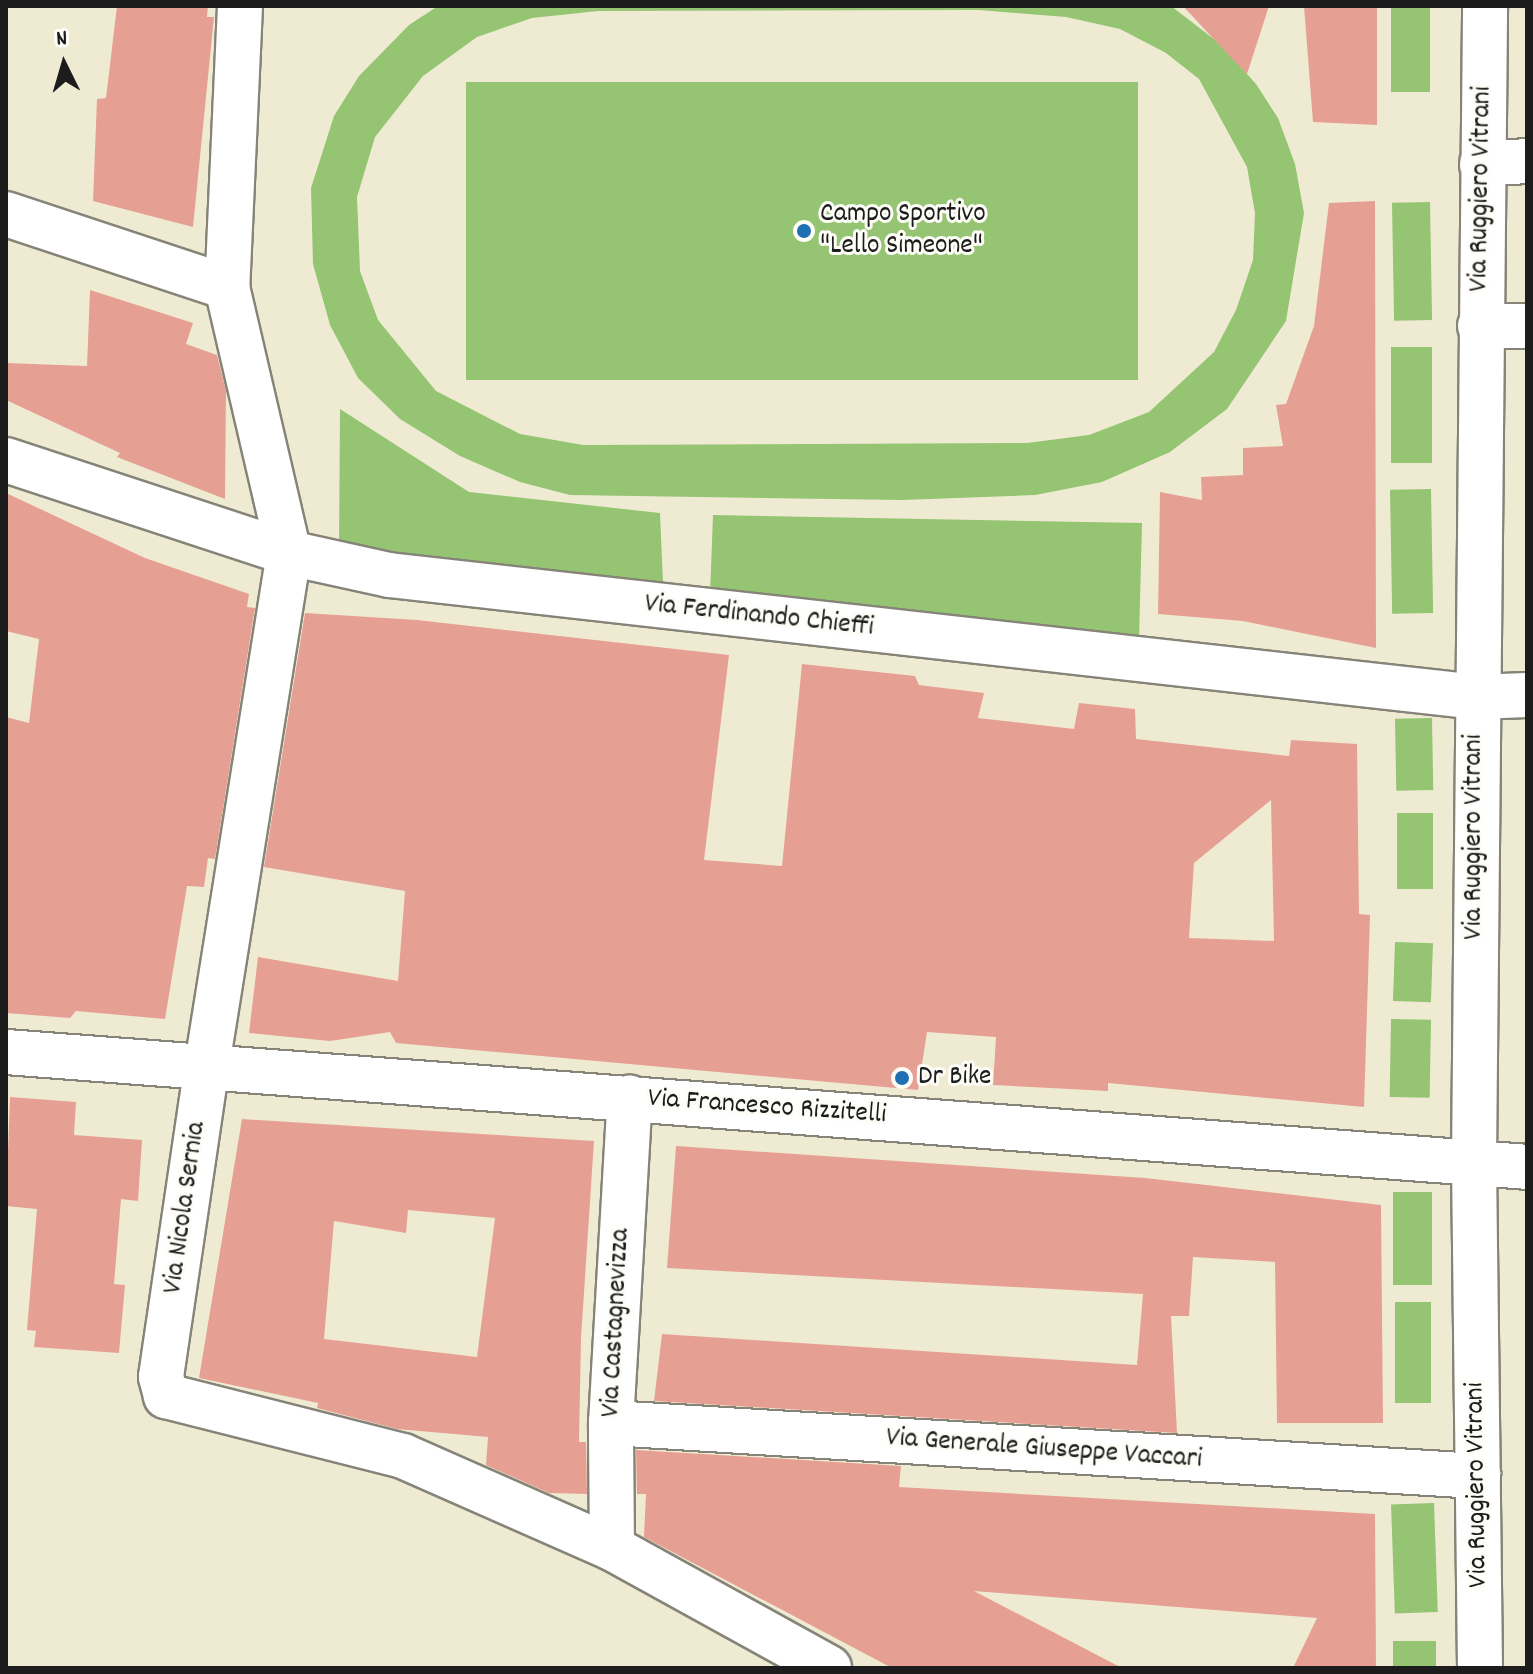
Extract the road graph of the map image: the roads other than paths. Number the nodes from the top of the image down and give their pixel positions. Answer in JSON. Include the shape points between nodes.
{"nodes":[{"id":1,"x":240,"y":6,"type":"edge"},
{"id":2,"x":1485,"y":6,"type":"edge"},
{"id":3,"x":1527,"y":161,"type":"edge"},
{"id":4,"x":1482,"y":164,"type":"junction"},
{"id":5,"x":6,"y":214,"type":"edge"},
{"id":6,"x":227,"y":287,"type":"junction"},
{"id":7,"x":1480,"y":326,"type":"junction"},
{"id":8,"x":1527,"y":326,"type":"edge"},
{"id":9,"x":6,"y":460,"type":"edge"},
{"id":10,"x":289,"y":553,"type":"junction"},
{"id":11,"x":1527,"y":695,"type":"edge"},
{"id":12,"x":1476,"y":697,"type":"junction"},
{"id":13,"x":6,"y":1052,"type":"edge"},
{"id":14,"x":207,"y":1065,"type":"junction"},
{"id":15,"x":630,"y":1098,"type":"junction"},
{"id":16,"x":1474,"y":1162,"type":"junction"},
{"id":17,"x":1527,"y":1167,"type":"edge"},
{"id":18,"x":611,"y":1423,"type":"junction"},
{"id":19,"x":1478,"y":1476,"type":"junction"},
{"id":20,"x":612,"y":1548,"type":"junction"},
{"id":21,"x":829,"y":1668,"type":"edge"},
{"id":22,"x":1480,"y":1668,"type":"edge"}],
"edges":[{"from":1,"to":6,"type":"street"},
{"from":2,"to":4,"type":"street","name":"Via Ruggiero Vitrani"},
{"from":3,"to":4,"type":"street"},
{"from":4,"to":7,"type":"street","name":"Via Ruggiero Vitrani"},
{"from":5,"to":6,"type":"street"},
{"from":6,"to":10,"type":"street"},
{"from":7,"to":8,"type":"street"},
{"from":7,"to":12,"type":"street","name":"Via Ruggiero Vitrani"},
{"from":9,"to":10,"type":"street","name":"Via Ferdinando Chieffi"},
{"from":10,"to":12,"type":"street","name":"Via Ferdinando Chieffi","via":[[389,575]]},
{"from":10,"to":14,"type":"street","name":"Via Nicola Sernia"},
{"from":11,"to":12,"type":"street","name":"Via Ferdinando Chieffi"},
{"from":12,"to":16,"type":"street","name":"Via Ruggiero Vitrani"},
{"from":13,"to":14,"type":"street","name":"Via Francesco Rizzitelli"},
{"from":14,"to":15,"type":"street","name":"Via Francesco Rizzitelli"},
{"from":14,"to":20,"type":"street","name":"Via Nicola Sernia","via":[[161,1377],[166,1396],[403,1456]]},
{"from":15,"to":16,"type":"street","name":"Via Francesco Rizzitelli"},
{"from":15,"to":18,"type":"street","name":"Via Castagnevizza"},
{"from":16,"to":17,"type":"street","name":"Via Francesco Rizzitelli"},
{"from":16,"to":19,"type":"street","name":"Via Ruggiero Vitrani"},
{"from":18,"to":19,"type":"street","name":"Via Generale Giuseppe Vaccari"},
{"from":18,"to":20,"type":"street","name":"Via Castagnevizza"},
{"from":19,"to":22,"type":"street","name":"Via Ruggiero Vitrani"},
{"from":20,"to":21,"type":"street","name":"Via Nicola Sernia"}]}
